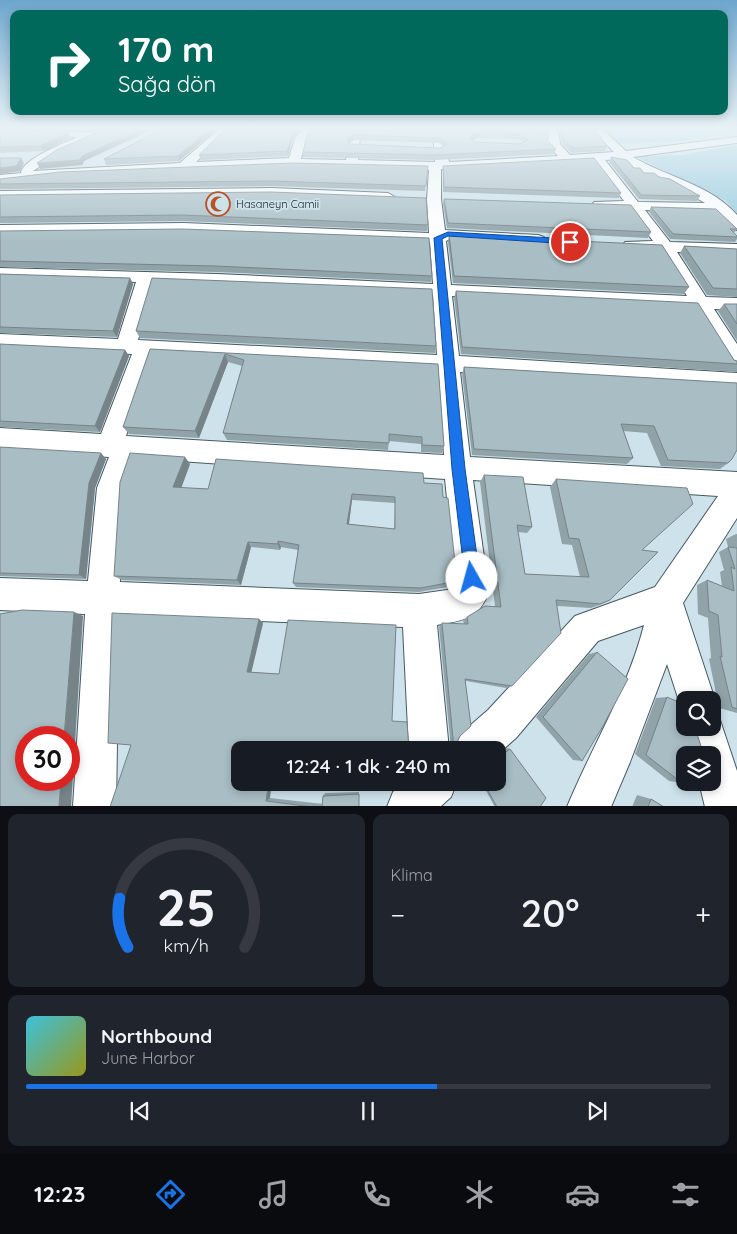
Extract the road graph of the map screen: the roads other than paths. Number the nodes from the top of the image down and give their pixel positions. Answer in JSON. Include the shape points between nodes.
{"nodes":[{"id":1,"x":29,"y":168,"type":"edge"},
{"id":2,"x":90,"y":168,"type":"edge"},
{"id":3,"x":153,"y":168,"type":"edge"},
{"id":4,"x":185,"y":168,"type":"edge"},
{"id":5,"x":436,"y":168,"type":"edge"},
{"id":6,"x":604,"y":168,"type":"edge"},
{"id":7,"x":643,"y":168,"type":"edge"},
{"id":8,"x":85,"y":171,"type":"junction"},
{"id":9,"x":63,"y":172,"type":"junction"},
{"id":10,"x":0,"y":174,"type":"edge"},
{"id":11,"x":27,"y":175,"type":"junction"},
{"id":12,"x":0,"y":179,"type":"edge"},
{"id":13,"x":146,"y":192,"type":"junction"},
{"id":14,"x":170,"y":192,"type":"junction"},
{"id":15,"x":207,"y":192,"type":"junction"},
{"id":16,"x":28,"y":194,"type":"junction"},
{"id":17,"x":60,"y":194,"type":"junction"},
{"id":18,"x":0,"y":195,"type":"edge"},
{"id":19,"x":405,"y":198,"type":"edge"},
{"id":20,"x":588,"y":204,"type":"edge"},
{"id":21,"x":632,"y":206,"type":"junction"},
{"id":22,"x":723,"y":208,"type":"junction"},
{"id":23,"x":7,"y":209,"type":"edge"},
{"id":24,"x":133,"y":209,"type":"edge"},
{"id":25,"x":40,"y":210,"type":"edge"},
{"id":26,"x":737,"y":225,"type":"edge"},
{"id":27,"x":184,"y":228,"type":"junction"},
{"id":28,"x":0,"y":230,"type":"edge"},
{"id":29,"x":438,"y":238,"type":"junction"},
{"id":30,"x":550,"y":241,"type":"edge"},
{"id":31,"x":617,"y":244,"type":"edge"},
{"id":32,"x":665,"y":246,"type":"junction"},
{"id":33,"x":737,"y":249,"type":"edge"},
{"id":34,"x":0,"y":273,"type":"edge"},
{"id":35,"x":147,"y":277,"type":"junction"},
{"id":36,"x":443,"y":289,"type":"junction"},
{"id":37,"x":699,"y":302,"type":"junction"},
{"id":38,"x":737,"y":304,"type":"edge"},
{"id":39,"x":0,"y":341,"type":"edge"},
{"id":40,"x":136,"y":346,"type":"junction"},
{"id":41,"x":737,"y":361,"type":"edge"},
{"id":42,"x":450,"y":363,"type":"junction"},
{"id":43,"x":737,"y":381,"type":"edge"},
{"id":44,"x":0,"y":439,"type":"edge"},
{"id":45,"x":118,"y":446,"type":"junction"},
{"id":46,"x":458,"y":469,"type":"junction"},
{"id":47,"x":737,"y":485,"type":"edge"},
{"id":48,"x":737,"y":493,"type":"edge"},
{"id":49,"x":0,"y":594,"type":"edge"},
{"id":50,"x":103,"y":597,"type":"junction"},
{"id":51,"x":666,"y":600,"type":"junction"},
{"id":52,"x":419,"y":610,"type":"junction"},
{"id":53,"x":693,"y":691,"type":"edge"},
{"id":54,"x":425,"y":741,"type":"edge"},
{"id":55,"x":482,"y":741,"type":"edge"},
{"id":56,"x":721,"y":786,"type":"edge"},
{"id":57,"x":94,"y":806,"type":"edge"},
{"id":58,"x":588,"y":806,"type":"edge"},
{"id":59,"x":727,"y":806,"type":"edge"}],
"edges":[{"from":1,"to":11,"type":"street"},
{"from":2,"to":8,"type":"street"},
{"from":3,"to":8,"type":"street"},
{"from":4,"to":14,"type":"street"},
{"from":5,"to":29,"type":"street","via":[[434,199]]},
{"from":6,"to":21,"type":"street"},
{"from":7,"to":22,"type":"street","via":[[673,179]]},
{"from":8,"to":9,"type":"street"},
{"from":8,"to":17,"type":"street"},
{"from":9,"to":11,"type":"street"},
{"from":9,"to":16,"type":"street"},
{"from":10,"to":11,"type":"street"},
{"from":11,"to":12,"type":"street"},
{"from":13,"to":14,"type":"street"},
{"from":13,"to":17,"type":"street"},
{"from":13,"to":24,"type":"street"},
{"from":14,"to":15,"type":"street"},
{"from":15,"to":19,"type":"street"},
{"from":15,"to":27,"type":"street"},
{"from":16,"to":17,"type":"street"},
{"from":16,"to":18,"type":"street"},
{"from":16,"to":23,"type":"street"},
{"from":17,"to":25,"type":"street"},
{"from":20,"to":21,"type":"street"},
{"from":21,"to":22,"type":"street"},
{"from":21,"to":32,"type":"street"},
{"from":22,"to":26,"type":"street"},
{"from":27,"to":28,"type":"street"},
{"from":27,"to":29,"type":"street"},
{"from":29,"to":30,"type":"street","via":[[448,234]]},
{"from":29,"to":36,"type":"street"},
{"from":31,"to":32,"type":"street"},
{"from":32,"to":33,"type":"street"},
{"from":32,"to":37,"type":"street"},
{"from":34,"to":35,"type":"street"},
{"from":35,"to":36,"type":"street"},
{"from":35,"to":40,"type":"street"},
{"from":36,"to":37,"type":"street"},
{"from":36,"to":42,"type":"street"},
{"from":37,"to":38,"type":"street"},
{"from":37,"to":41,"type":"street"},
{"from":39,"to":40,"type":"street"},
{"from":40,"to":42,"type":"street"},
{"from":40,"to":45,"type":"street"},
{"from":42,"to":43,"type":"street"},
{"from":42,"to":46,"type":"street"},
{"from":44,"to":45,"type":"street"},
{"from":45,"to":46,"type":"street"},
{"from":45,"to":50,"type":"street","via":[[111,488]]},
{"from":46,"to":47,"type":"street"},
{"from":46,"to":52,"type":"street","via":[[473,592],[462,604]]},
{"from":48,"to":51,"type":"street"},
{"from":49,"to":50,"type":"street"},
{"from":50,"to":52,"type":"street"},
{"from":50,"to":57,"type":"street"},
{"from":51,"to":53,"type":"street"},
{"from":51,"to":55,"type":"street","via":[[587,628],[502,724]]},
{"from":51,"to":58,"type":"street","via":[[656,647],[610,762]]},
{"from":52,"to":54,"type":"street"},
{"from":56,"to":59,"type":"street"}]}
